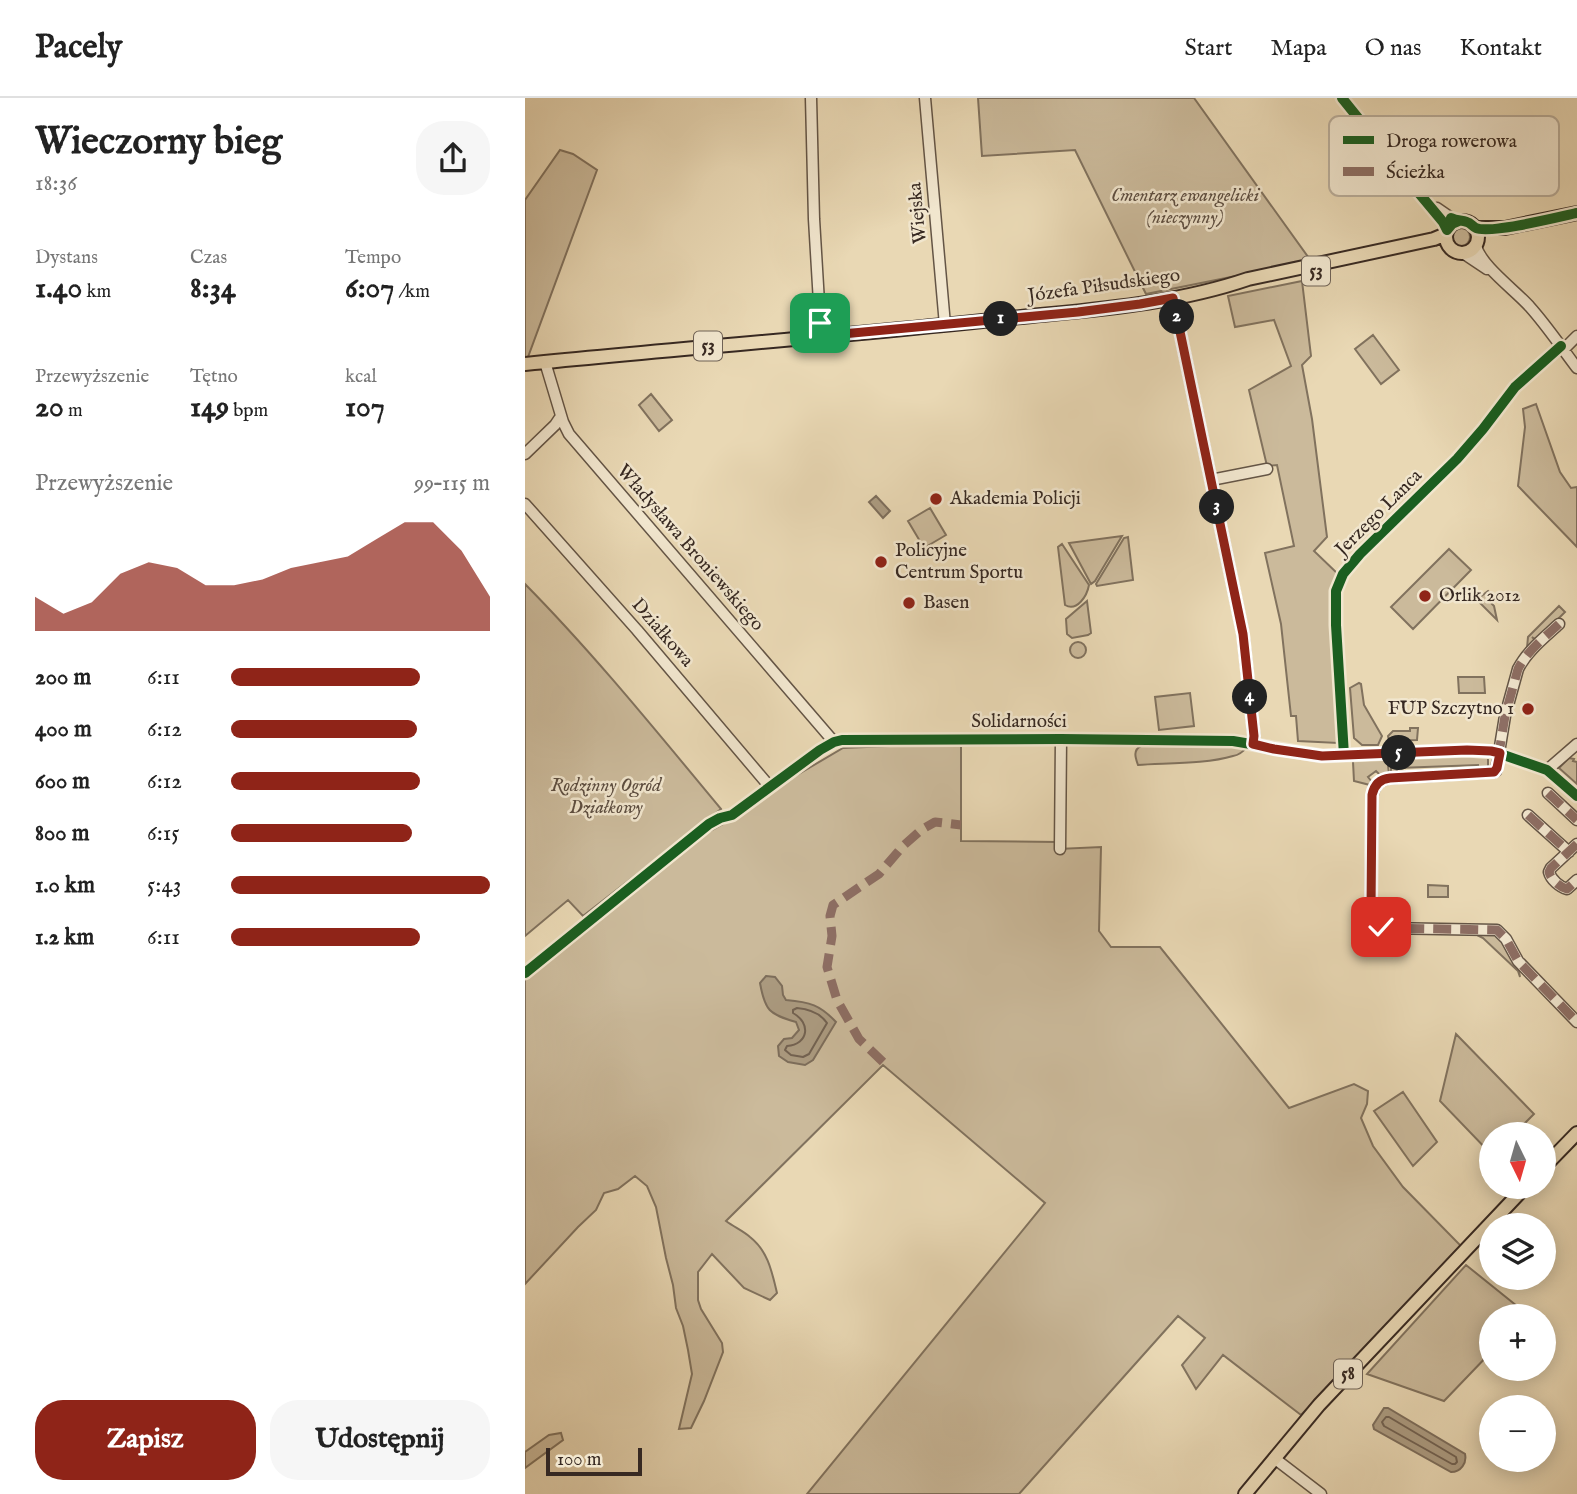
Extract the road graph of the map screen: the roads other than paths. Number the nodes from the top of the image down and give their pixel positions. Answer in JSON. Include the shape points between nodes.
{"nodes":[{"id":1,"x":811,"y":98,"type":"edge"},
{"id":2,"x":925,"y":98,"type":"edge"},
{"id":3,"x":1342,"y":98,"type":"edge"},
{"id":4,"x":1357,"y":116,"type":"edge"},
{"id":5,"x":1422,"y":196,"type":"edge"},
{"id":6,"x":1425,"y":200,"type":"junction"},
{"id":7,"x":1577,"y":213,"type":"edge"},
{"id":8,"x":1459,"y":221,"type":"junction"},
{"id":9,"x":1447,"y":236,"type":"junction"},
{"id":10,"x":1476,"y":237,"type":"junction"},
{"id":11,"x":1463,"y":253,"type":"junction"},
{"id":12,"x":1496,"y":274,"type":"junction"},
{"id":13,"x":1173,"y":298,"type":"junction"},
{"id":14,"x":946,"y":325,"type":"junction"},
{"id":15,"x":821,"y":336,"type":"junction"},
{"id":16,"x":1577,"y":336,"type":"edge"},
{"id":17,"x":1563,"y":350,"type":"junction"},
{"id":18,"x":545,"y":362,"type":"junction"},
{"id":19,"x":526,"y":364,"type":"edge"},
{"id":20,"x":1577,"y":368,"type":"edge"},
{"id":21,"x":561,"y":416,"type":"junction"},
{"id":22,"x":525,"y":454,"type":"edge"},
{"id":23,"x":1267,"y":469,"type":"dead end"},
{"id":24,"x":1211,"y":480,"type":"junction"},
{"id":25,"x":525,"y":504,"type":"edge"},
{"id":26,"x":1559,"y":624,"type":"dead end"},
{"id":27,"x":1061,"y":739,"type":"junction"},
{"id":28,"x":834,"y":742,"type":"junction"},
{"id":29,"x":1253,"y":744,"type":"junction"},
{"id":30,"x":1577,"y":744,"type":"edge"},
{"id":31,"x":1500,"y":753,"type":"junction"},
{"id":32,"x":1344,"y":755,"type":"junction"},
{"id":33,"x":1547,"y":771,"type":"junction"},
{"id":34,"x":770,"y":787,"type":"junction"},
{"id":35,"x":1548,"y":793,"type":"dead end"},
{"id":36,"x":1577,"y":796,"type":"edge"},
{"id":37,"x":1528,"y":815,"type":"dead end"},
{"id":38,"x":1577,"y":820,"type":"edge"},
{"id":39,"x":1577,"y":844,"type":"edge"},
{"id":40,"x":1060,"y":849,"type":"dead end"},
{"id":41,"x":1569,"y":852,"type":"junction"},
{"id":42,"x":1577,"y":880,"type":"edge"},
{"id":43,"x":525,"y":973,"type":"edge"},
{"id":44,"x":1577,"y":1022,"type":"edge"},
{"id":45,"x":1577,"y":1133,"type":"edge"},
{"id":46,"x":1556,"y":1155,"type":"edge"},
{"id":47,"x":1514,"y":1199,"type":"edge"},
{"id":48,"x":1274,"y":1458,"type":"junction"},
{"id":49,"x":1245,"y":1494,"type":"edge"},
{"id":50,"x":1321,"y":1494,"type":"edge"}],
"edges":[{"from":1,"to":15,"type":"street"},
{"from":2,"to":14,"type":"street","name":"Wiejska"},
{"from":3,"to":4,"type":"street"},
{"from":5,"to":6,"type":"street"},
{"from":6,"to":8,"type":"street"},
{"from":6,"to":9,"type":"street","via":[[1443,222]]},
{"from":7,"to":10,"type":"main road"},
{"from":8,"to":9,"type":"main road","number":"53","via":[[1452,224]]},
{"from":8,"to":10,"type":"main road","via":[[1468,222]]},
{"from":9,"to":11,"type":"main road","via":[[1453,251]]},
{"from":9,"to":13,"type":"main road","name":"Józefa Piłsudskiego","number":"53"},
{"from":10,"to":11,"type":"main road","via":[[1470,251]]},
{"from":10,"to":12,"type":"street","via":[[1478,254]]},
{"from":11,"to":12,"type":"street"},
{"from":12,"to":17,"type":"street","via":[[1530,307]]},
{"from":13,"to":14,"type":"main road","name":"Józefa Piłsudskiego","number":"53"},
{"from":13,"to":24,"type":"street"},
{"from":14,"to":15,"type":"main road","name":"Józefa Piłsudskiego","number":"53"},
{"from":15,"to":18,"type":"main road","name":"Józefa Piłsudskiego","number":"53"},
{"from":16,"to":17,"type":"street","name":"Jerzego Lanca"},
{"from":17,"to":20,"type":"street"},
{"from":17,"to":32,"type":"street","name":"Jerzego Lanca","via":[[1515,387],[1466,449],[1360,554],[1340,580],[1336,616]]},
{"from":18,"to":19,"type":"main road","name":"Józefa Piłsudskiego","number":"53"},
{"from":18,"to":21,"type":"street","name":"Władysława Broniewskiego"},
{"from":21,"to":22,"type":"street"},
{"from":21,"to":28,"type":"street","name":"Władysława Broniewskiego","via":[[569,434]]},
{"from":23,"to":24,"type":"street"},
{"from":24,"to":29,"type":"street","via":[[1243,634]]},
{"from":25,"to":34,"type":"street","name":"Działkowa"},
{"from":26,"to":31,"type":"street","via":[[1520,664]]},
{"from":27,"to":28,"type":"street","name":"Solidarności"},
{"from":27,"to":29,"type":"street","name":"Solidarności"},
{"from":27,"to":40,"type":"street"},
{"from":28,"to":34,"type":"street","name":"Solidarności"},
{"from":29,"to":32,"type":"street","name":"Solidarności","via":[[1312,755]]},
{"from":30,"to":33,"type":"street"},
{"from":31,"to":32,"type":"street","name":"Solidarności"},
{"from":31,"to":33,"type":"street","name":"Solidarności"},
{"from":31,"to":44,"type":"street","via":[[1494,772],[1390,778],[1375,785],[1373,917],[1384,928],[1497,930],[1518,961]]},
{"from":33,"to":36,"type":"street","name":"Solidarności"},
{"from":34,"to":43,"type":"street","name":"Solidarności","via":[[732,815],[709,824]]},
{"from":35,"to":38,"type":"street"},
{"from":37,"to":41,"type":"street"},
{"from":39,"to":41,"type":"street"},
{"from":41,"to":42,"type":"street","via":[[1551,868],[1550,876],[1567,890]]},
{"from":45,"to":46,"type":"main road"},
{"from":47,"to":48,"type":"main road","number":"58"},
{"from":48,"to":49,"type":"main road","number":"58"},
{"from":48,"to":50,"type":"street"}]}
